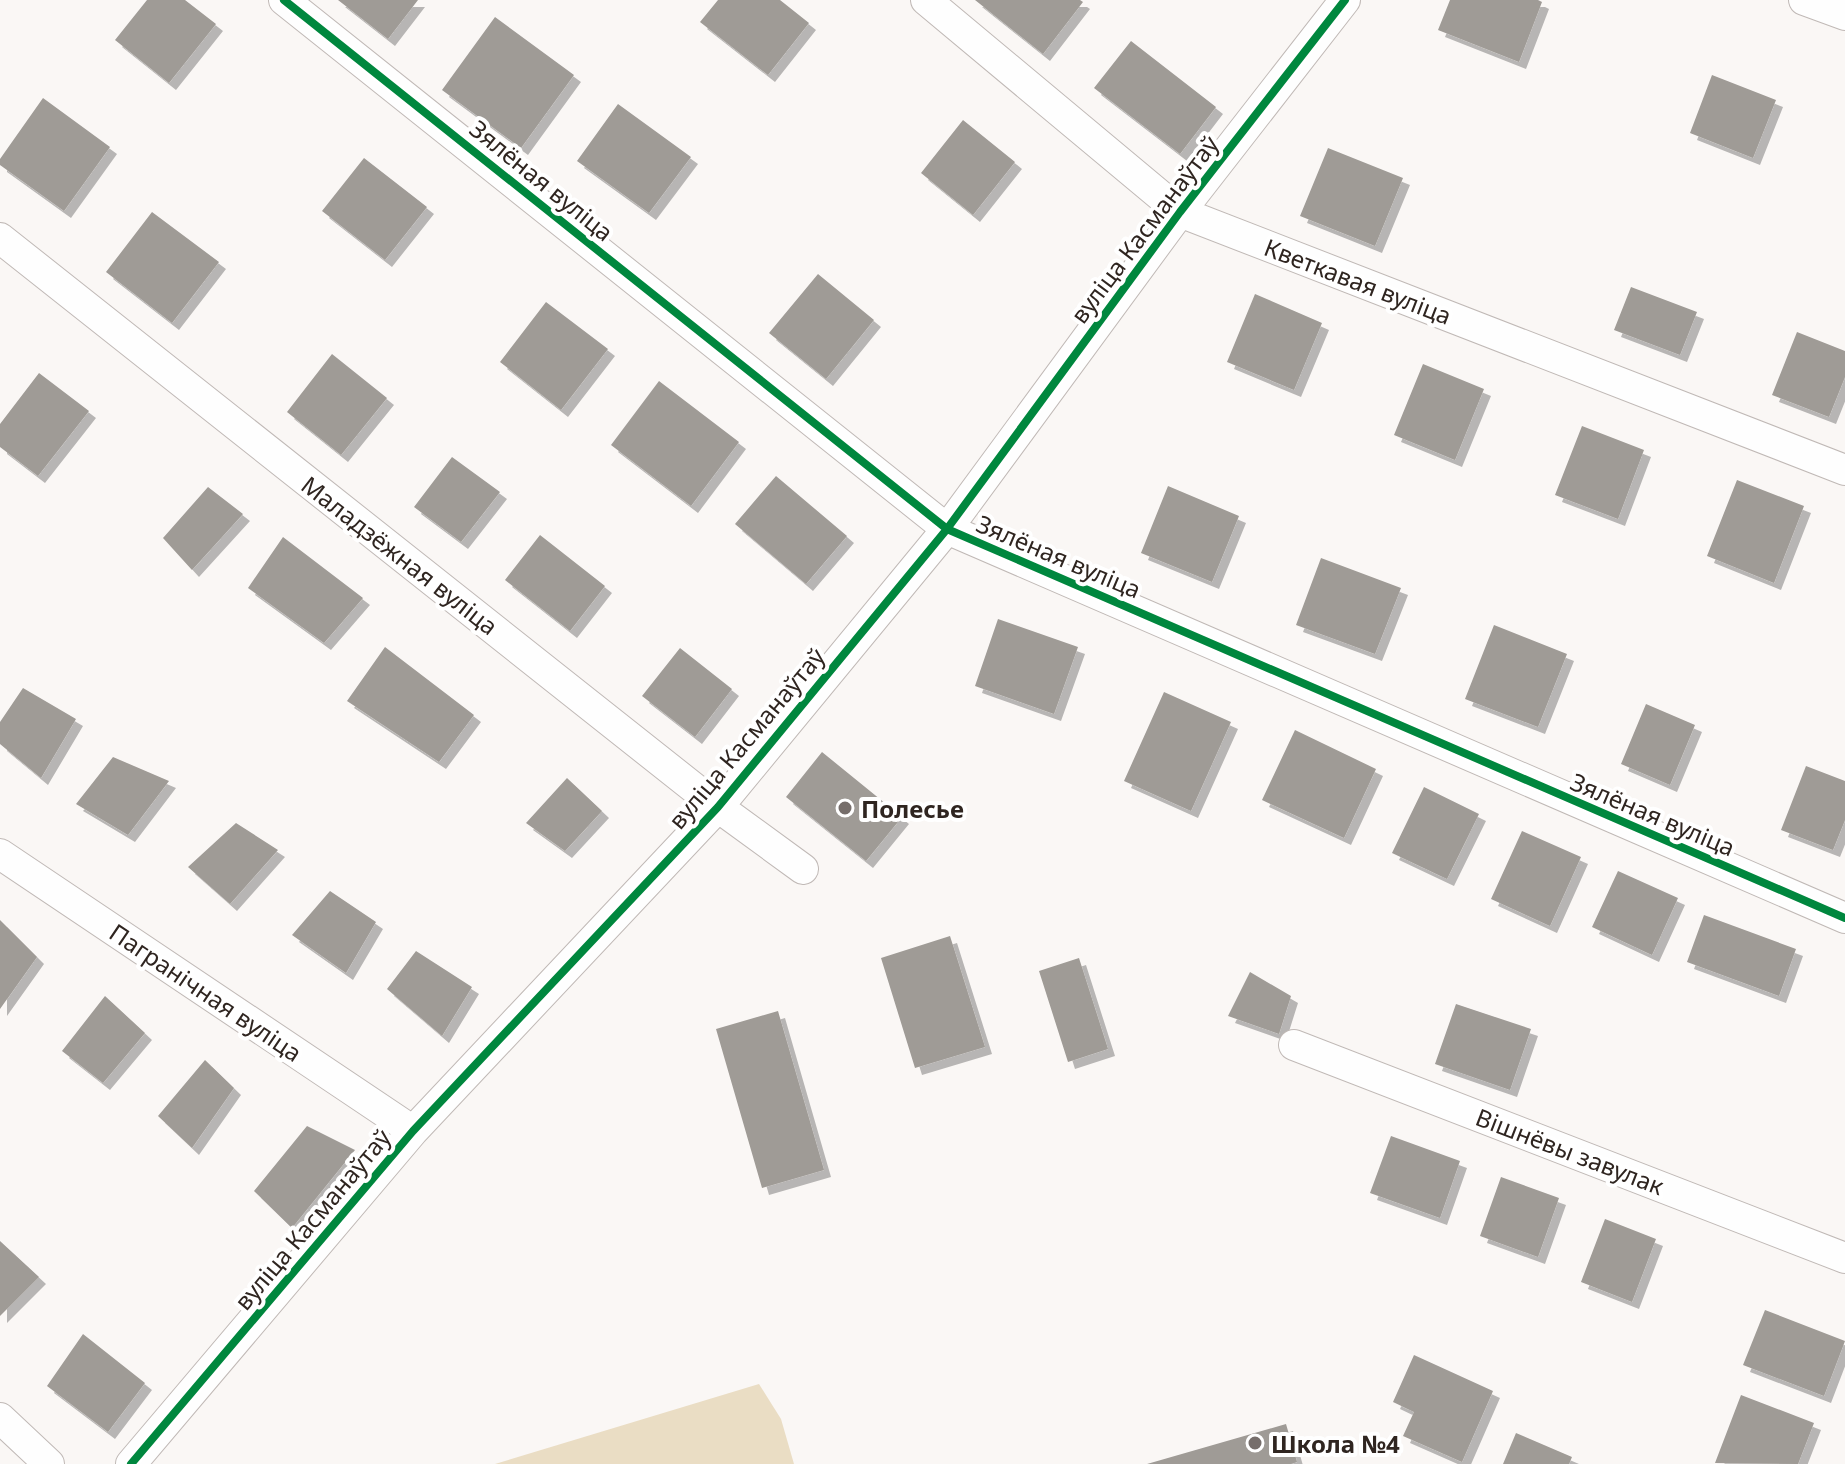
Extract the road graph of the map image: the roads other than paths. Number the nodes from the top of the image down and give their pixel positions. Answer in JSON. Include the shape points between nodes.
{"nodes":[{"id":1,"x":284,"y":0,"type":"edge"},
{"id":2,"x":926,"y":0,"type":"edge"},
{"id":3,"x":1345,"y":0,"type":"edge"},
{"id":4,"x":1804,"y":0,"type":"edge"},
{"id":5,"x":1845,"y":15,"type":"edge"},
{"id":6,"x":1180,"y":212,"type":"junction"},
{"id":7,"x":0,"y":238,"type":"edge"},
{"id":8,"x":1845,"y":470,"type":"edge"},
{"id":9,"x":947,"y":529,"type":"junction"},
{"id":10,"x":718,"y":807,"type":"junction"},
{"id":11,"x":0,"y":854,"type":"edge"},
{"id":12,"x":803,"y":869,"type":"dead end"},
{"id":13,"x":1845,"y":918,"type":"edge"},
{"id":14,"x":1294,"y":1045,"type":"dead end"},
{"id":15,"x":413,"y":1131,"type":"junction"},
{"id":16,"x":1845,"y":1258,"type":"edge"},
{"id":17,"x":0,"y":1418,"type":"edge"},
{"id":18,"x":49,"y":1464,"type":"edge"},
{"id":19,"x":131,"y":1464,"type":"edge"}],
"edges":[{"from":1,"to":9,"type":"street","name":"Зялёная вуліца"},
{"from":2,"to":6,"type":"street","name":"Кветкавая вуліца"},
{"from":3,"to":6,"type":"street","name":"вуліца Касманаўтаў"},
{"from":4,"to":5,"type":"street"},
{"from":6,"to":8,"type":"street","name":"Кветкавая вуліца"},
{"from":6,"to":9,"type":"street","name":"вуліца Касманаўтаў"},
{"from":7,"to":10,"type":"street","name":"Маладзёжная вуліца"},
{"from":9,"to":10,"type":"street","name":"вуліца Касманаўтаў"},
{"from":9,"to":13,"type":"street","name":"Зялёная вуліца"},
{"from":10,"to":12,"type":"street","name":"Маладзёжная вуліца"},
{"from":10,"to":15,"type":"street","name":"вуліца Касманаўтаў"},
{"from":11,"to":15,"type":"street","name":"Пагранічная вуліца"},
{"from":14,"to":16,"type":"street","name":"Вішнёвы завулак"},
{"from":15,"to":19,"type":"street","name":"вуліца Касманаўтаў"},
{"from":17,"to":18,"type":"street"}]}
